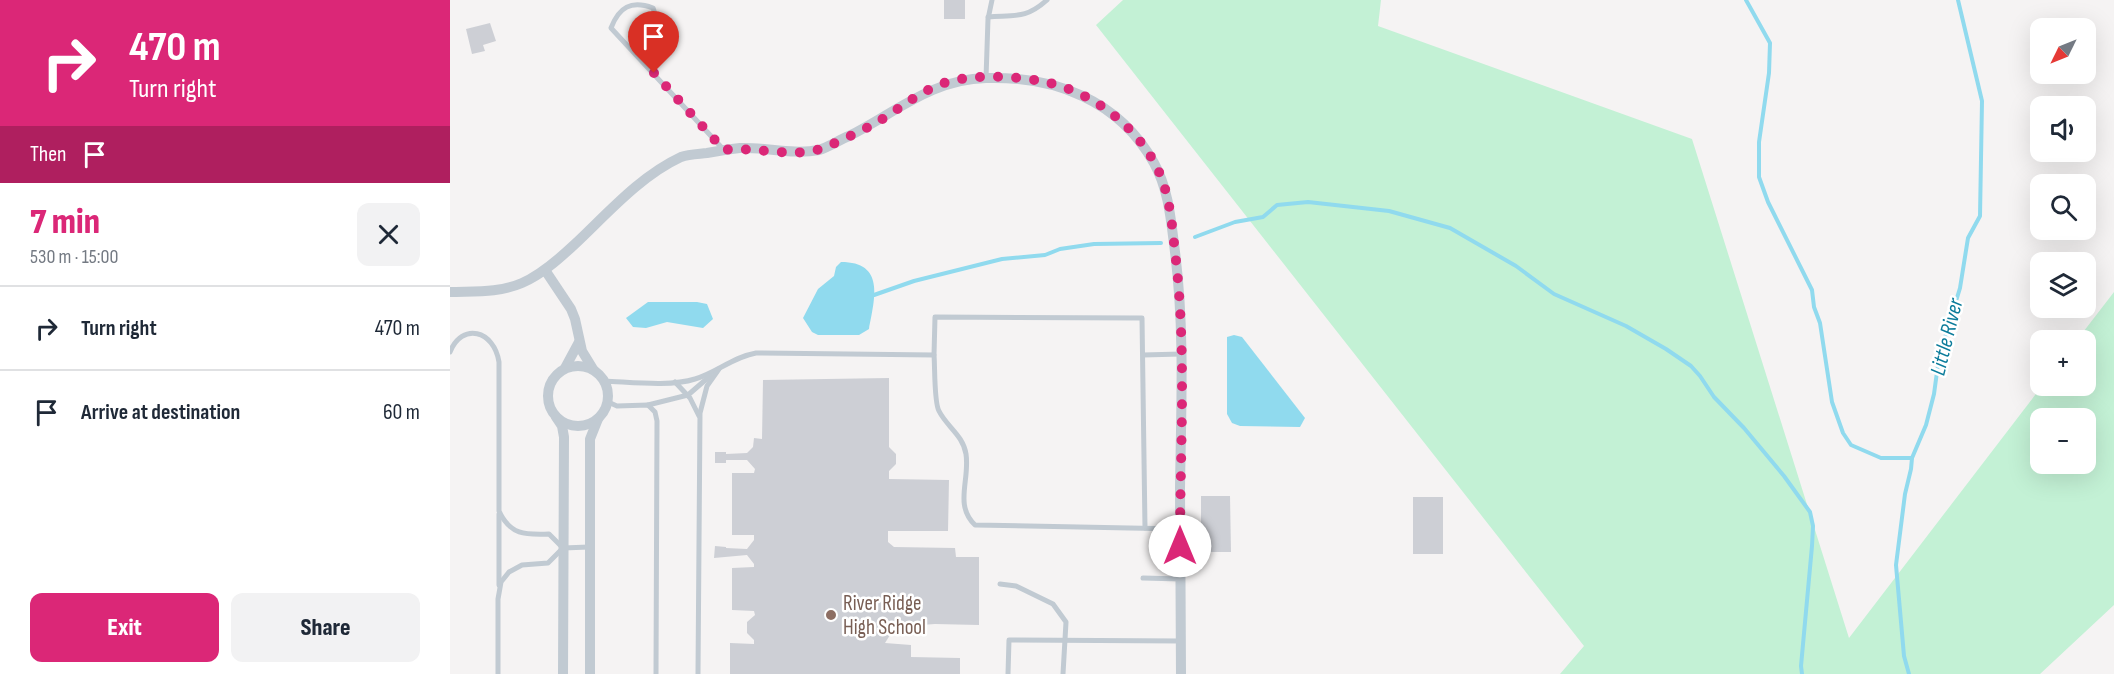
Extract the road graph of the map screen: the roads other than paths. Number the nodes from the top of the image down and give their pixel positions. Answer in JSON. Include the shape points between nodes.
{"nodes":[{"id":1,"x":992,"y":0,"type":"edge"},
{"id":2,"x":1047,"y":0,"type":"edge"},
{"id":3,"x":988,"y":17,"type":"junction"},
{"id":4,"x":640,"y":58,"type":"junction"},
{"id":5,"x":986,"y":78,"type":"junction"},
{"id":6,"x":724,"y":150,"type":"junction"},
{"id":7,"x":545,"y":270,"type":"junction"},
{"id":8,"x":450,"y":292,"type":"edge"},
{"id":9,"x":579,"y":342,"type":"junction"},
{"id":10,"x":450,"y":352,"type":"edge"},
{"id":11,"x":1143,"y":354,"type":"junction"},
{"id":12,"x":1182,"y":354,"type":"junction"},
{"id":13,"x":934,"y":355,"type":"junction"},
{"id":14,"x":720,"y":367,"type":"junction"},
{"id":15,"x":565,"y":368,"type":"junction"},
{"id":16,"x":594,"y":369,"type":"junction"},
{"id":17,"x":604,"y":381,"type":"junction"},
{"id":18,"x":675,"y":382,"type":"junction"},
{"id":19,"x":688,"y":395,"type":"junction"},
{"id":20,"x":608,"y":402,"type":"junction"},
{"id":21,"x":648,"y":405,"type":"junction"},
{"id":22,"x":556,"y":417,"type":"junction"},
{"id":23,"x":598,"y":419,"type":"junction"},
{"id":24,"x":700,"y":420,"type":"junction"},
{"id":25,"x":499,"y":510,"type":"junction"},
{"id":26,"x":1145,"y":528,"type":"junction"},
{"id":27,"x":1180,"y":529,"type":"junction"},
{"id":28,"x":591,"y":547,"type":"junction"},
{"id":29,"x":563,"y":548,"type":"junction"},
{"id":30,"x":1143,"y":578,"type":"dead end"},
{"id":31,"x":1181,"y":579,"type":"junction"},
{"id":32,"x":1000,"y":584,"type":"dead end"},
{"id":33,"x":499,"y":590,"type":"junction"},
{"id":34,"x":1064,"y":640,"type":"junction"},
{"id":35,"x":1181,"y":641,"type":"junction"},
{"id":36,"x":498,"y":674,"type":"edge"},
{"id":37,"x":564,"y":674,"type":"edge"},
{"id":38,"x":590,"y":674,"type":"edge"},
{"id":39,"x":656,"y":674,"type":"edge"},
{"id":40,"x":698,"y":674,"type":"edge"},
{"id":41,"x":1008,"y":674,"type":"edge"},
{"id":42,"x":1063,"y":674,"type":"edge"},
{"id":43,"x":1181,"y":674,"type":"edge"}],
"edges":[{"from":1,"to":3,"type":"lane"},
{"from":2,"to":3,"type":"lane","via":[[1028,14]]},
{"from":3,"to":5,"type":"lane"},
{"from":4,"to":4,"type":"lane","via":[[611,28],[625,6],[642,3],[653,8],[658,20],[657,33]]},
{"from":4,"to":6,"type":"lane"},
{"from":5,"to":6,"type":"street","via":[[950,81],[821,149]]},
{"from":5,"to":12,"type":"street","via":[[1038,81],[1075,91],[1111,113],[1151,159],[1171,217]]},
{"from":6,"to":7,"type":"street","via":[[685,156],[653,172]]},
{"from":7,"to":8,"type":"street","via":[[507,288]]},
{"from":7,"to":9,"type":"street","via":[[571,309]]},
{"from":9,"to":15,"type":"street"},
{"from":9,"to":16,"type":"street"},
{"from":10,"to":25,"type":"lane","via":[[458,340],[472,334],[487,338],[497,351]]},
{"from":11,"to":12,"type":"lane"},
{"from":11,"to":13,"type":"lane","via":[[1142,318],[935,317]]},
{"from":11,"to":26,"type":"lane"},
{"from":12,"to":27,"type":"street"},
{"from":13,"to":14,"type":"lane","via":[[756,353]]},
{"from":13,"to":26,"type":"lane","via":[[938,410],[961,440],[966,455],[964,505],[967,517],[975,525]]},
{"from":14,"to":18,"type":"lane","via":[[691,381]]},
{"from":14,"to":19,"type":"lane"},
{"from":14,"to":24,"type":"lane","via":[[702,400]]},
{"from":15,"to":16,"type":"street","via":[[575,365]]},
{"from":15,"to":22,"type":"street","via":[[557,373],[548,390],[550,409]]},
{"from":16,"to":17,"type":"street"},
{"from":17,"to":18,"type":"lane"},
{"from":17,"to":20,"type":"street"},
{"from":18,"to":19,"type":"lane"},
{"from":19,"to":21,"type":"lane"},
{"from":19,"to":24,"type":"lane"},
{"from":20,"to":21,"type":"lane","via":[[617,406]]},
{"from":20,"to":23,"type":"street"},
{"from":21,"to":39,"type":"lane","via":[[657,421]]},
{"from":22,"to":23,"type":"street","via":[[573,426]]},
{"from":22,"to":29,"type":"street","via":[[564,437]]},
{"from":23,"to":28,"type":"street","via":[[590,439]]},
{"from":24,"to":40,"type":"lane"},
{"from":25,"to":29,"type":"lane","via":[[504,522],[513,529],[522,534],[549,534]]},
{"from":25,"to":33,"type":"lane"},
{"from":26,"to":27,"type":"lane"},
{"from":27,"to":31,"type":"street"},
{"from":28,"to":29,"type":"lane"},
{"from":28,"to":38,"type":"street"},
{"from":29,"to":33,"type":"lane","via":[[548,563],[515,567],[504,577]]},
{"from":29,"to":37,"type":"street"},
{"from":30,"to":31,"type":"lane"},
{"from":31,"to":35,"type":"street"},
{"from":32,"to":34,"type":"lane","via":[[1016,586],[1053,603],[1066,622]]},
{"from":33,"to":36,"type":"lane"},
{"from":34,"to":35,"type":"lane"},
{"from":34,"to":41,"type":"lane","via":[[1009,640]]},
{"from":34,"to":42,"type":"lane"},
{"from":35,"to":43,"type":"street"}]}
